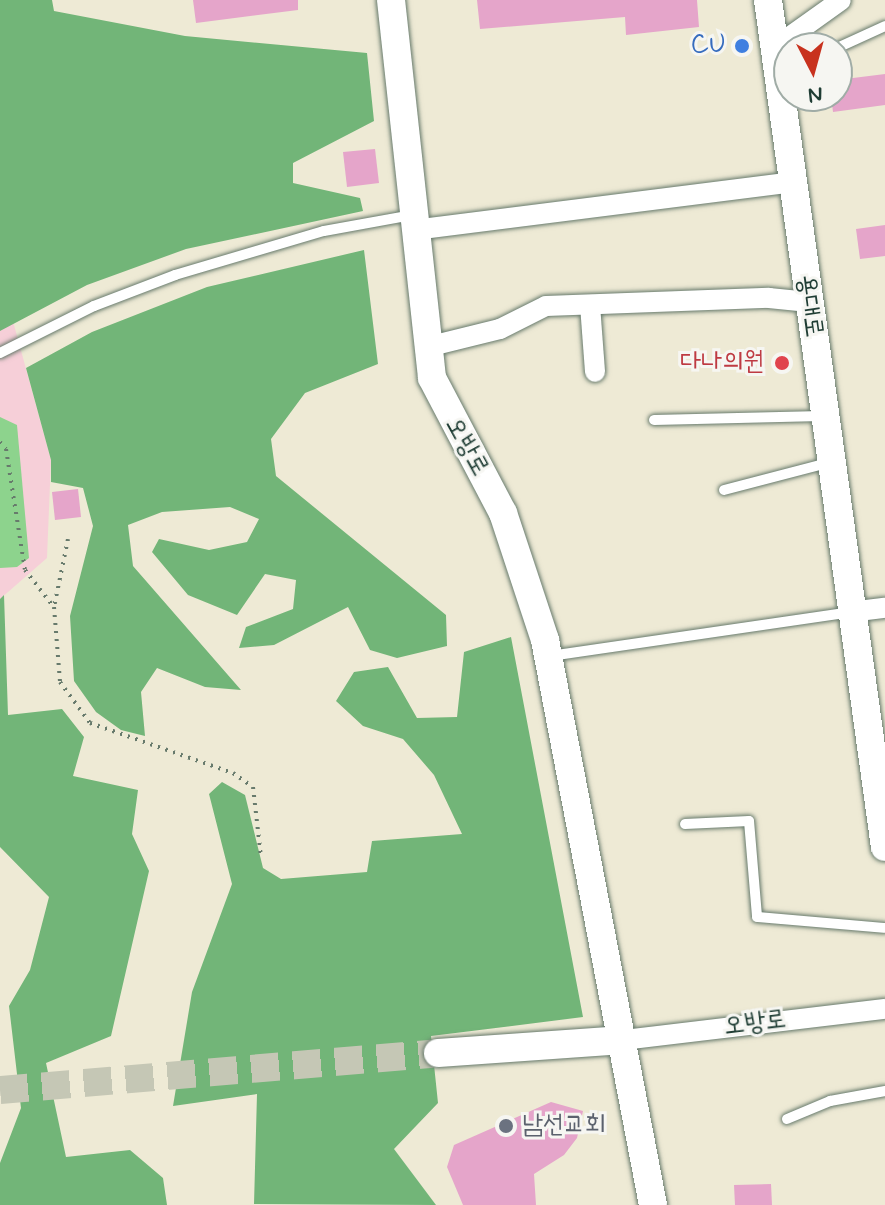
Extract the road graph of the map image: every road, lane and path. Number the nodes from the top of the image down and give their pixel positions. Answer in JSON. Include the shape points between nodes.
{"nodes":[{"id":1,"x":391,"y":0,"type":"edge"},
{"id":2,"x":768,"y":0,"type":"edge"},
{"id":3,"x":841,"y":0,"type":"edge"},
{"id":4,"x":885,"y":26,"type":"edge"},
{"id":5,"x":796,"y":32,"type":"edge"},
{"id":6,"x":773,"y":40,"type":"edge"},
{"id":7,"x":853,"y":41,"type":"edge"},
{"id":8,"x":787,"y":112,"type":"edge"},
{"id":9,"x":792,"y":182,"type":"junction"},
{"id":10,"x":413,"y":223,"type":"junction"},
{"id":11,"x":809,"y":302,"type":"junction"},
{"id":12,"x":590,"y":305,"type":"junction"},
{"id":13,"x":427,"y":347,"type":"junction"},
{"id":14,"x":0,"y":353,"type":"edge"},
{"id":15,"x":595,"y":372,"type":"dead end"},
{"id":16,"x":824,"y":416,"type":"junction"},
{"id":17,"x":654,"y":420,"type":"dead end"},
{"id":18,"x":0,"y":442,"type":"edge"},
{"id":19,"x":830,"y":463,"type":"junction"},
{"id":20,"x":724,"y":490,"type":"dead end"},
{"id":21,"x":68,"y":539,"type":"dead end"},
{"id":22,"x":54,"y":607,"type":"junction"},
{"id":23,"x":885,"y":608,"type":"edge"},
{"id":24,"x":850,"y":612,"type":"junction"},
{"id":25,"x":548,"y":656,"type":"junction"},
{"id":26,"x":685,"y":824,"type":"dead end"},
{"id":27,"x":885,"y":847,"type":"edge"},
{"id":28,"x":261,"y":857,"type":"dead end"},
{"id":29,"x":885,"y":928,"type":"edge"},
{"id":30,"x":885,"y":1009,"type":"edge"},
{"id":31,"x":624,"y":1040,"type":"junction"},
{"id":32,"x":438,"y":1053,"type":"tunnel mouth"},
{"id":33,"x":885,"y":1091,"type":"edge"},
{"id":34,"x":787,"y":1119,"type":"dead end"},
{"id":35,"x":653,"y":1205,"type":"edge"}],
"edges":[{"from":1,"to":10,"type":"main road","name":"오방로"},
{"from":2,"to":6,"type":"main road","name":"용대로"},
{"from":3,"to":5,"type":"street"},
{"from":4,"to":7,"type":"lane"},
{"from":8,"to":9,"type":"main road","name":"용대로"},
{"from":9,"to":10,"type":"street"},
{"from":9,"to":11,"type":"main road","name":"용대로"},
{"from":10,"to":13,"type":"main road","name":"오방로"},
{"from":10,"to":14,"type":"lane","via":[[324,231],[175,275],[94,306]]},
{"from":11,"to":12,"type":"street","via":[[769,298]]},
{"from":11,"to":16,"type":"main road","name":"용대로"},
{"from":12,"to":13,"type":"street","via":[[533,309],[500,329]]},
{"from":12,"to":15,"type":"street"},
{"from":13,"to":25,"type":"main road","name":"오방로","via":[[443,405],[513,540]]},
{"from":16,"to":17,"type":"lane"},
{"from":16,"to":19,"type":"main road","name":"용대로"},
{"from":18,"to":22,"type":"path","via":[[6,449],[25,570]]},
{"from":19,"to":20,"type":"lane"},
{"from":19,"to":24,"type":"main road","name":"용대로"},
{"from":21,"to":22,"type":"path"},
{"from":22,"to":28,"type":"path","via":[[60,682],[90,723],[233,773],[253,787]]},
{"from":23,"to":24,"type":"street"},
{"from":24,"to":25,"type":"lane"},
{"from":24,"to":27,"type":"main road","name":"용대로"},
{"from":25,"to":31,"type":"main road","name":"오방로"},
{"from":26,"to":29,"type":"lane","via":[[749,821],[757,917]]},
{"from":30,"to":31,"type":"street","name":"오방로"},
{"from":31,"to":32,"type":"main road"},
{"from":31,"to":35,"type":"main road","name":"오방로"},
{"from":33,"to":34,"type":"lane","via":[[830,1101]]}]}
